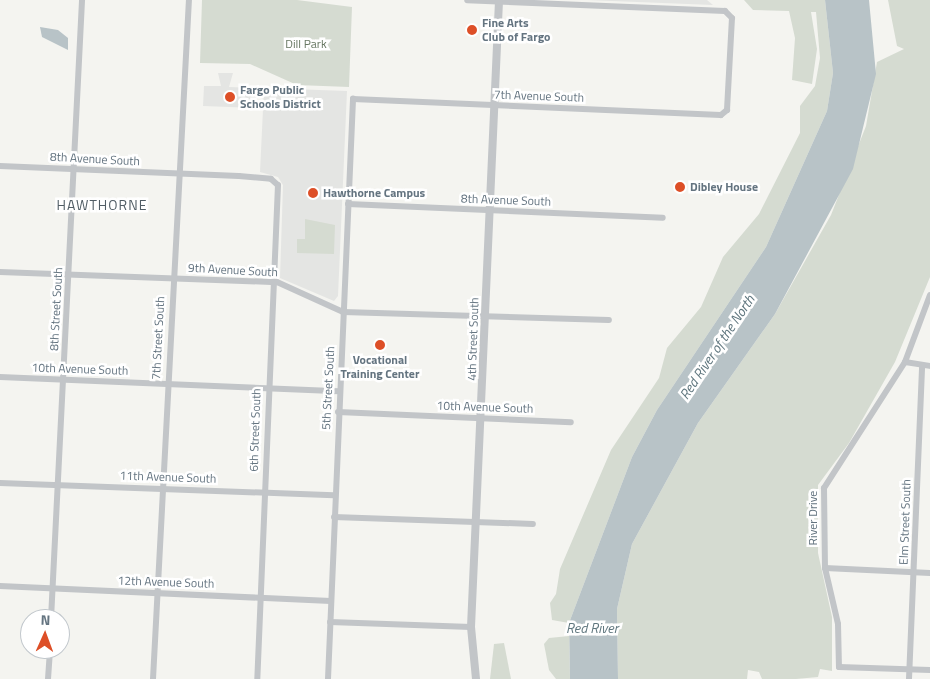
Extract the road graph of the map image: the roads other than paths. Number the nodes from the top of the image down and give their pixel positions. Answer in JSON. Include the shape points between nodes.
{"nodes":[{"id":1,"x":82,"y":0,"type":"edge"},
{"id":2,"x":189,"y":0,"type":"edge"},
{"id":3,"x":467,"y":0,"type":"edge"},
{"id":4,"x":499,"y":1,"type":"edge"},
{"id":5,"x":353,"y":99,"type":"joint"},
{"id":6,"x":493,"y":106,"type":"junction"},
{"id":7,"x":0,"y":166,"type":"edge"},
{"id":8,"x":74,"y":170,"type":"junction"},
{"id":9,"x":177,"y":175,"type":"junction"},
{"id":10,"x":277,"y":182,"type":"joint"},
{"id":11,"x":348,"y":204,"type":"junction"},
{"id":12,"x":488,"y":210,"type":"junction"},
{"id":13,"x":663,"y":218,"type":"dead end"},
{"id":14,"x":0,"y":272,"type":"edge"},
{"id":15,"x":69,"y":275,"type":"junction"},
{"id":16,"x":172,"y":279,"type":"junction"},
{"id":17,"x":275,"y":282,"type":"junction"},
{"id":18,"x":930,"y":295,"type":"edge"},
{"id":19,"x":344,"y":312,"type":"junction"},
{"id":20,"x":485,"y":316,"type":"junction"},
{"id":21,"x":609,"y":320,"type":"dead end"},
{"id":22,"x":905,"y":362,"type":"junction"},
{"id":23,"x":922,"y":365,"type":"junction"},
{"id":24,"x":930,"y":366,"type":"edge"},
{"id":25,"x":0,"y":377,"type":"edge"},
{"id":26,"x":63,"y":379,"type":"junction"},
{"id":27,"x":167,"y":384,"type":"junction"},
{"id":28,"x":268,"y":389,"type":"junction"},
{"id":29,"x":339,"y":391,"type":"junction"},
{"id":30,"x":338,"y":412,"type":"junction"},
{"id":31,"x":482,"y":419,"type":"junction"},
{"id":32,"x":570,"y":422,"type":"dead end"},
{"id":33,"x":0,"y":483,"type":"edge"},
{"id":34,"x":57,"y":485,"type":"junction"},
{"id":35,"x":162,"y":488,"type":"junction"},
{"id":36,"x":264,"y":492,"type":"junction"},
{"id":37,"x":334,"y":495,"type":"junction"},
{"id":38,"x":334,"y":517,"type":"junction"},
{"id":39,"x":477,"y":523,"type":"junction"},
{"id":40,"x":532,"y":524,"type":"dead end"},
{"id":41,"x":825,"y":568,"type":"junction"},
{"id":42,"x":914,"y":572,"type":"junction"},
{"id":43,"x":930,"y":573,"type":"edge"},
{"id":44,"x":0,"y":586,"type":"edge"},
{"id":45,"x":52,"y":589,"type":"junction"},
{"id":46,"x":157,"y":593,"type":"junction"},
{"id":47,"x":260,"y":598,"type":"junction"},
{"id":48,"x":331,"y":601,"type":"junction"},
{"id":49,"x":51,"y":609,"type":"edge"},
{"id":50,"x":330,"y":622,"type":"junction"},
{"id":51,"x":471,"y":627,"type":"junction"},
{"id":52,"x":49,"y":659,"type":"edge"},
{"id":53,"x":910,"y":669,"type":"junction"},
{"id":54,"x":930,"y":670,"type":"edge"},
{"id":55,"x":48,"y":679,"type":"edge"},
{"id":56,"x":153,"y":679,"type":"edge"},
{"id":57,"x":257,"y":679,"type":"edge"},
{"id":58,"x":328,"y":679,"type":"edge"},
{"id":59,"x":476,"y":679,"type":"edge"},
{"id":60,"x":909,"y":679,"type":"edge"}],
"edges":[{"from":1,"to":8,"type":"street","name":"8th Street South"},
{"from":2,"to":9,"type":"street","name":"7th Street South","via":[[185,116]]},
{"from":3,"to":4,"type":"street"},
{"from":4,"to":6,"type":"street","name":"4th Street South"},
{"from":4,"to":6,"type":"street","name":"7th Avenue South","via":[[726,11],[732,18],[728,100],[724,113]]},
{"from":5,"to":6,"type":"street","name":"7th Avenue South"},
{"from":5,"to":11,"type":"street","name":"5th Street South"},
{"from":6,"to":12,"type":"street","name":"4th Street South"},
{"from":7,"to":8,"type":"street","name":"8th Avenue South"},
{"from":8,"to":9,"type":"street","name":"8th Avenue South"},
{"from":8,"to":15,"type":"street","name":"8th Street South"},
{"from":9,"to":10,"type":"street","name":"8th Avenue South"},
{"from":9,"to":16,"type":"street","name":"7th Street South"},
{"from":10,"to":17,"type":"street","name":"6th Street South"},
{"from":11,"to":12,"type":"street","name":"8th Avenue South"},
{"from":11,"to":19,"type":"street","name":"5th Street South"},
{"from":12,"to":13,"type":"street","name":"8th Avenue South"},
{"from":12,"to":20,"type":"street","name":"4th Street South"},
{"from":14,"to":15,"type":"street","name":"9th Avenue South"},
{"from":15,"to":16,"type":"street","name":"9th Avenue South"},
{"from":15,"to":26,"type":"street","name":"8th Street South"},
{"from":16,"to":17,"type":"street","name":"9th Avenue South"},
{"from":16,"to":27,"type":"street","name":"7th Street South"},
{"from":17,"to":19,"type":"street","name":"9th Avenue South"},
{"from":17,"to":28,"type":"street","name":"6th Street South"},
{"from":18,"to":22,"type":"street"},
{"from":19,"to":20,"type":"street","name":"9th Avenue South"},
{"from":19,"to":29,"type":"street","name":"5th Street South"},
{"from":20,"to":21,"type":"street","name":"9th Avenue South"},
{"from":20,"to":31,"type":"street","name":"4th Street South"},
{"from":22,"to":23,"type":"street"},
{"from":22,"to":41,"type":"street","name":"River Drive","via":[[857,443],[825,483]]},
{"from":23,"to":24,"type":"street"},
{"from":23,"to":42,"type":"street","name":"Elm Street South"},
{"from":25,"to":26,"type":"street","name":"10th Avenue South"},
{"from":26,"to":27,"type":"street","name":"10th Avenue South"},
{"from":26,"to":34,"type":"street","name":"8th Street South"},
{"from":27,"to":28,"type":"street","name":"10th Avenue South"},
{"from":27,"to":35,"type":"street","name":"7th Street South"},
{"from":28,"to":29,"type":"street","name":"10th Avenue South"},
{"from":28,"to":36,"type":"street","name":"6th Street South"},
{"from":29,"to":30,"type":"street","name":"5th Street South"},
{"from":30,"to":31,"type":"street","name":"10th Avenue South"},
{"from":30,"to":37,"type":"street","name":"5th Street South"},
{"from":31,"to":32,"type":"street","name":"10th Avenue South"},
{"from":31,"to":39,"type":"street","name":"4th Street South"},
{"from":33,"to":34,"type":"street","name":"11th Avenue South"},
{"from":34,"to":35,"type":"street","name":"11th Avenue South"},
{"from":34,"to":45,"type":"street","name":"8th Street South"},
{"from":35,"to":36,"type":"street","name":"11th Avenue South"},
{"from":35,"to":46,"type":"street","name":"7th Street South"},
{"from":36,"to":37,"type":"street","name":"11th Avenue South"},
{"from":36,"to":47,"type":"street","name":"6th Street South"},
{"from":37,"to":38,"type":"street","name":"5th Street South"},
{"from":38,"to":39,"type":"street"},
{"from":38,"to":48,"type":"street","name":"5th Street South"},
{"from":39,"to":40,"type":"street"},
{"from":39,"to":51,"type":"street","name":"4th Street South"},
{"from":41,"to":42,"type":"street"},
{"from":41,"to":53,"type":"street","name":"River Drive","via":[[838,624],[839,667]]},
{"from":42,"to":43,"type":"street"},
{"from":42,"to":53,"type":"street","name":"Elm Street South"},
{"from":44,"to":45,"type":"street","name":"12th Avenue South"},
{"from":45,"to":46,"type":"street","name":"12th Avenue South"},
{"from":45,"to":49,"type":"street","name":"8th Street South"},
{"from":46,"to":47,"type":"street","name":"12th Avenue South"},
{"from":46,"to":56,"type":"street","name":"7th Street South"},
{"from":47,"to":48,"type":"street","name":"12th Avenue South"},
{"from":47,"to":57,"type":"street","name":"6th Street South"},
{"from":48,"to":50,"type":"street","name":"5th Street South"},
{"from":50,"to":51,"type":"street"},
{"from":50,"to":58,"type":"street","name":"5th Street South"},
{"from":51,"to":59,"type":"street","name":"4th Street South"},
{"from":52,"to":55,"type":"street"},
{"from":53,"to":54,"type":"street"},
{"from":53,"to":60,"type":"street","name":"Elm Street South"}]}
